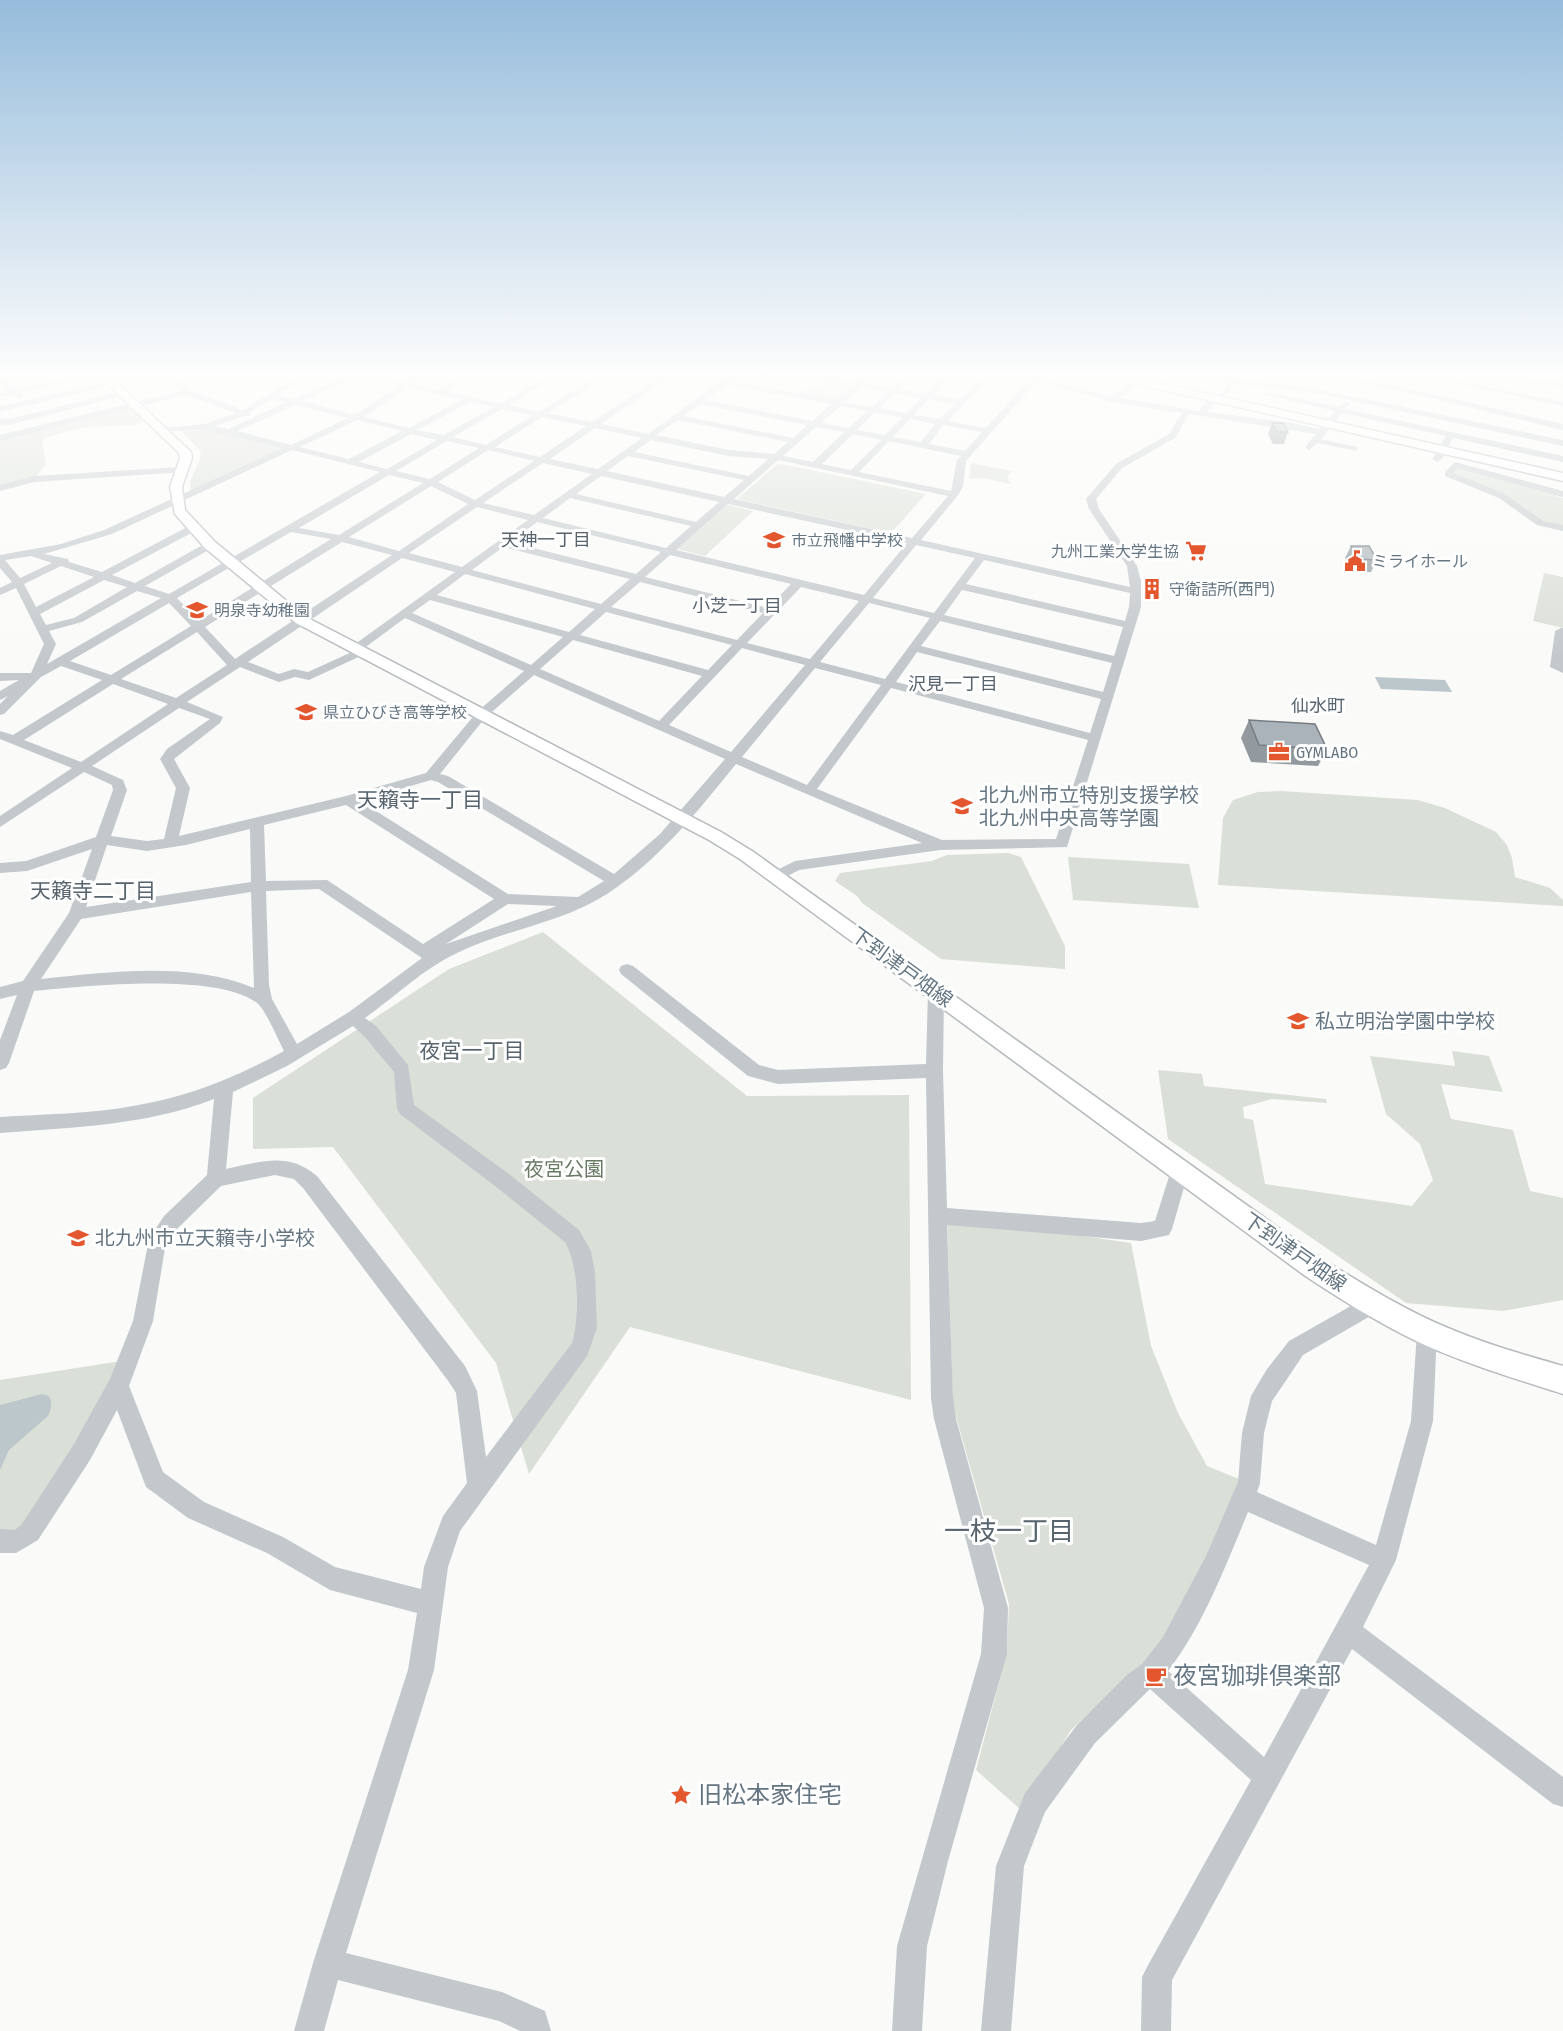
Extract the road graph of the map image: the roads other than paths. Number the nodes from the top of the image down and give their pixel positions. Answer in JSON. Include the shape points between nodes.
{"nodes":[{"id":1,"x":191,"y":469,"type":"edge"},
{"id":2,"x":241,"y":469,"type":"edge"},
{"id":3,"x":380,"y":469,"type":"edge"},
{"id":4,"x":394,"y":469,"type":"edge"},
{"id":5,"x":451,"y":469,"type":"edge"},
{"id":6,"x":528,"y":469,"type":"edge"},
{"id":7,"x":583,"y":469,"type":"edge"},
{"id":8,"x":604,"y":469,"type":"edge"},
{"id":9,"x":701,"y":469,"type":"edge"},
{"id":10,"x":762,"y":469,"type":"edge"},
{"id":11,"x":833,"y":469,"type":"edge"},
{"id":12,"x":857,"y":469,"type":"edge"},
{"id":13,"x":960,"y":469,"type":"edge"},
{"id":14,"x":1117,"y":469,"type":"edge"},
{"id":15,"x":1452,"y":469,"type":"edge"},
{"id":16,"x":1469,"y":469,"type":"edge"},
{"id":17,"x":1517,"y":469,"type":"edge"},
{"id":18,"x":181,"y":470,"type":"joint"},
{"id":19,"x":390,"y":471,"type":"junction"},
{"id":20,"x":599,"y":472,"type":"junction"},
{"id":21,"x":853,"y":473,"type":"junction"},
{"id":22,"x":1563,"y":477,"type":"edge"},
{"id":23,"x":750,"y":479,"type":"junction"},
{"id":24,"x":430,"y":482,"type":"junction"},
{"id":25,"x":0,"y":488,"type":"edge"},
{"id":26,"x":954,"y":494,"type":"junction"},
{"id":27,"x":1563,"y":494,"type":"edge"},
{"id":28,"x":568,"y":495,"type":"junction"},
{"id":29,"x":181,"y":497,"type":"junction"},
{"id":30,"x":725,"y":501,"type":"junction"},
{"id":31,"x":475,"y":504,"type":"junction"},
{"id":32,"x":535,"y":519,"type":"junction"},
{"id":33,"x":697,"y":525,"type":"junction"},
{"id":34,"x":193,"y":528,"type":"junction"},
{"id":35,"x":1563,"y":528,"type":"edge"},
{"id":36,"x":290,"y":529,"type":"junction"},
{"id":37,"x":95,"y":538,"type":"junction"},
{"id":38,"x":340,"y":538,"type":"junction"},
{"id":39,"x":913,"y":542,"type":"junction"},
{"id":40,"x":501,"y":543,"type":"junction"},
{"id":41,"x":210,"y":545,"type":"junction"},
{"id":42,"x":668,"y":550,"type":"junction"},
{"id":43,"x":33,"y":554,"type":"junction"},
{"id":44,"x":400,"y":554,"type":"junction"},
{"id":45,"x":981,"y":557,"type":"junction"},
{"id":46,"x":0,"y":560,"type":"edge"},
{"id":47,"x":232,"y":562,"type":"junction"},
{"id":48,"x":60,"y":563,"type":"junction"},
{"id":49,"x":463,"y":571,"type":"junction"},
{"id":50,"x":100,"y":576,"type":"junction"},
{"id":51,"x":637,"y":578,"type":"junction"},
{"id":52,"x":799,"y":582,"type":"junction"},
{"id":53,"x":19,"y":584,"type":"junction"},
{"id":54,"x":960,"y":586,"type":"junction"},
{"id":55,"x":134,"y":587,"type":"junction"},
{"id":56,"x":261,"y":587,"type":"junction"},
{"id":57,"x":1136,"y":591,"type":"junction"},
{"id":58,"x":0,"y":592,"type":"edge"},
{"id":59,"x":428,"y":596,"type":"junction"},
{"id":60,"x":171,"y":598,"type":"junction"},
{"id":61,"x":867,"y":598,"type":"junction"},
{"id":62,"x":603,"y":608,"type":"junction"},
{"id":63,"x":35,"y":612,"type":"junction"},
{"id":64,"x":770,"y":612,"type":"junction"},
{"id":65,"x":404,"y":614,"type":"junction"},
{"id":66,"x":938,"y":616,"type":"junction"},
{"id":67,"x":301,"y":620,"type":"junction"},
{"id":68,"x":1129,"y":625,"type":"junction"},
{"id":69,"x":198,"y":626,"type":"junction"},
{"id":70,"x":44,"y":629,"type":"junction"},
{"id":71,"x":1563,"y":632,"type":"edge"},
{"id":72,"x":571,"y":636,"type":"junction"},
{"id":73,"x":738,"y":645,"type":"junction"},
{"id":74,"x":915,"y":648,"type":"junction"},
{"id":75,"x":358,"y":651,"type":"junction"},
{"id":76,"x":1119,"y":661,"type":"junction"},
{"id":77,"x":62,"y":662,"type":"junction"},
{"id":78,"x":236,"y":664,"type":"junction"},
{"id":79,"x":813,"y":664,"type":"junction"},
{"id":80,"x":1563,"y":669,"type":"edge"},
{"id":81,"x":531,"y":670,"type":"junction"},
{"id":82,"x":711,"y":675,"type":"junction"},
{"id":83,"x":36,"y":676,"type":"junction"},
{"id":84,"x":0,"y":677,"type":"edge"},
{"id":85,"x":112,"y":681,"type":"junction"},
{"id":86,"x":888,"y":684,"type":"junction"},
{"id":87,"x":0,"y":696,"type":"edge"},
{"id":88,"x":1108,"y":697,"type":"junction"},
{"id":89,"x":177,"y":703,"type":"junction"},
{"id":90,"x":0,"y":711,"type":"edge"},
{"id":91,"x":481,"y":715,"type":"junction"},
{"id":92,"x":661,"y":726,"type":"junction"},
{"id":93,"x":0,"y":735,"type":"edge"},
{"id":94,"x":1094,"y":738,"type":"junction"},
{"id":95,"x":14,"y":740,"type":"junction"},
{"id":96,"x":734,"y":757,"type":"junction"},
{"id":97,"x":83,"y":767,"type":"junction"},
{"id":98,"x":431,"y":776,"type":"junction"},
{"id":99,"x":809,"y":791,"type":"junction"},
{"id":100,"x":348,"y":800,"type":"junction"},
{"id":101,"x":681,"y":819,"type":"junction"},
{"id":102,"x":0,"y":822,"type":"edge"},
{"id":103,"x":257,"y":823,"type":"junction"},
{"id":104,"x":102,"y":840,"type":"junction"},
{"id":105,"x":171,"y":841,"type":"junction"},
{"id":106,"x":940,"y":845,"type":"junction"},
{"id":107,"x":0,"y":868,"type":"edge"},
{"id":108,"x":776,"y":877,"type":"junction"},
{"id":109,"x":614,"y":881,"type":"junction"},
{"id":110,"x":260,"y":886,"type":"junction"},
{"id":111,"x":505,"y":899,"type":"junction"},
{"id":112,"x":581,"y":901,"type":"junction"},
{"id":113,"x":76,"y":914,"type":"junction"},
{"id":114,"x":428,"y":954,"type":"junction"},
{"id":115,"x":627,"y":970,"type":"dead end"},
{"id":116,"x":28,"y":986,"type":"junction"},
{"id":117,"x":936,"y":992,"type":"junction"},
{"id":118,"x":0,"y":993,"type":"edge"},
{"id":119,"x":264,"y":999,"type":"junction"},
{"id":120,"x":353,"y":1017,"type":"junction"},
{"id":121,"x":293,"y":1053,"type":"junction"},
{"id":122,"x":0,"y":1063,"type":"edge"},
{"id":123,"x":934,"y":1071,"type":"junction"},
{"id":124,"x":224,"y":1089,"type":"junction"},
{"id":125,"x":0,"y":1125,"type":"edge"},
{"id":126,"x":1180,"y":1170,"type":"junction"},
{"id":127,"x":216,"y":1179,"type":"junction"},
{"id":128,"x":939,"y":1216,"type":"junction"},
{"id":129,"x":1372,"y":1304,"type":"junction"},
{"id":130,"x":1426,"y":1332,"type":"junction"},
{"id":131,"x":1563,"y":1380,"type":"edge"},
{"id":132,"x":118,"y":1386,"type":"junction"},
{"id":133,"x":479,"y":1485,"type":"junction"},
{"id":134,"x":1243,"y":1498,"type":"junction"},
{"id":135,"x":0,"y":1541,"type":"edge"},
{"id":136,"x":1384,"y":1560,"type":"junction"},
{"id":137,"x":430,"y":1604,"type":"junction"},
{"id":138,"x":1348,"y":1630,"type":"junction"},
{"id":139,"x":1151,"y":1673,"type":"junction"},
{"id":140,"x":1267,"y":1777,"type":"junction"},
{"id":141,"x":1563,"y":1794,"type":"edge"},
{"id":142,"x":328,"y":1963,"type":"junction"},
{"id":143,"x":309,"y":2031,"type":"edge"},
{"id":144,"x":537,"y":2031,"type":"edge"},
{"id":145,"x":907,"y":2031,"type":"edge"},
{"id":146,"x":996,"y":2031,"type":"edge"},
{"id":147,"x":1156,"y":2031,"type":"edge"}],
"edges":[{"from":1,"to":29,"type":"main road"},
{"from":2,"to":29,"type":"street"},
{"from":3,"to":19,"type":"street"},
{"from":4,"to":19,"type":"street"},
{"from":5,"to":24,"type":"street"},
{"from":6,"to":31,"type":"street"},
{"from":7,"to":20,"type":"street"},
{"from":8,"to":20,"type":"street"},
{"from":9,"to":23,"type":"street"},
{"from":10,"to":23,"type":"street"},
{"from":11,"to":21,"type":"street"},
{"from":12,"to":21,"type":"street"},
{"from":13,"to":26,"type":"street"},
{"from":14,"to":57,"type":"street","via":[[1092,502],[1132,566]]},
{"from":15,"to":35,"type":"street","via":[[1448,474],[1502,496],[1540,523]]},
{"from":16,"to":27,"type":"street"},
{"from":17,"to":22,"type":"highway"},
{"from":18,"to":25,"type":"street","via":[[33,479]]},
{"from":18,"to":29,"type":"main road"},
{"from":19,"to":24,"type":"street"},
{"from":19,"to":36,"type":"street"},
{"from":20,"to":28,"type":"street"},
{"from":20,"to":30,"type":"street"},
{"from":21,"to":26,"type":"street"},
{"from":23,"to":30,"type":"street"},
{"from":24,"to":31,"type":"street"},
{"from":24,"to":38,"type":"street"},
{"from":26,"to":39,"type":"street"},
{"from":28,"to":32,"type":"street"},
{"from":28,"to":33,"type":"street"},
{"from":29,"to":34,"type":"main road","name":"下到津戸畑線","via":[[179,511]]},
{"from":29,"to":37,"type":"street"},
{"from":29,"to":43,"type":"street"},
{"from":29,"to":47,"type":"main road","name":"下到津戸畑線"},
{"from":30,"to":33,"type":"street"},
{"from":30,"to":39,"type":"street"},
{"from":31,"to":32,"type":"street"},
{"from":31,"to":44,"type":"street"},
{"from":32,"to":40,"type":"street"},
{"from":32,"to":42,"type":"street"},
{"from":33,"to":42,"type":"street"},
{"from":34,"to":41,"type":"main road","name":"下到津戸畑線"},
{"from":34,"to":50,"type":"street"},
{"from":36,"to":38,"type":"street"},
{"from":36,"to":47,"type":"street"},
{"from":37,"to":43,"type":"street"},
{"from":37,"to":48,"type":"street","via":[[88,550]]},
{"from":38,"to":44,"type":"street"},
{"from":38,"to":56,"type":"street"},
{"from":39,"to":45,"type":"street"},
{"from":39,"to":61,"type":"street"},
{"from":40,"to":49,"type":"street"},
{"from":40,"to":51,"type":"street"},
{"from":41,"to":47,"type":"main road","name":"下到津戸畑線"},
{"from":41,"to":55,"type":"street"},
{"from":42,"to":51,"type":"street"},
{"from":42,"to":52,"type":"street"},
{"from":43,"to":46,"type":"street"},
{"from":43,"to":48,"type":"street"},
{"from":44,"to":49,"type":"street"},
{"from":44,"to":67,"type":"street"},
{"from":45,"to":54,"type":"street"},
{"from":45,"to":57,"type":"street"},
{"from":46,"to":53,"type":"street"},
{"from":47,"to":56,"type":"main road","name":"下到津戸畑線"},
{"from":47,"to":60,"type":"street"},
{"from":48,"to":50,"type":"street"},
{"from":48,"to":53,"type":"street"},
{"from":49,"to":59,"type":"street"},
{"from":49,"to":62,"type":"street"},
{"from":50,"to":55,"type":"street"},
{"from":50,"to":63,"type":"street"},
{"from":51,"to":62,"type":"street"},
{"from":51,"to":64,"type":"street"},
{"from":52,"to":61,"type":"street"},
{"from":52,"to":64,"type":"street"},
{"from":53,"to":58,"type":"street"},
{"from":53,"to":63,"type":"street"},
{"from":54,"to":66,"type":"street"},
{"from":54,"to":68,"type":"street"},
{"from":55,"to":60,"type":"street"},
{"from":55,"to":70,"type":"street","via":[[78,620]]},
{"from":56,"to":67,"type":"main road","name":"下到津戸畑線"},
{"from":56,"to":69,"type":"street"},
{"from":57,"to":68,"type":"street"},
{"from":59,"to":65,"type":"street"},
{"from":59,"to":72,"type":"street"},
{"from":60,"to":69,"type":"street"},
{"from":60,"to":77,"type":"street"},
{"from":61,"to":66,"type":"street"},
{"from":61,"to":79,"type":"street"},
{"from":62,"to":72,"type":"street"},
{"from":62,"to":73,"type":"street"},
{"from":63,"to":70,"type":"street"},
{"from":64,"to":73,"type":"street"},
{"from":65,"to":75,"type":"street"},
{"from":65,"to":81,"type":"street"},
{"from":66,"to":74,"type":"street"},
{"from":66,"to":76,"type":"street"},
{"from":67,"to":75,"type":"main road","name":"下到津戸畑線"},
{"from":67,"to":78,"type":"street"},
{"from":68,"to":76,"type":"street"},
{"from":69,"to":78,"type":"street"},
{"from":69,"to":85,"type":"street"},
{"from":70,"to":83,"type":"street","via":[[50,644]]},
{"from":71,"to":80,"type":"street","via":[[1556,667]]},
{"from":72,"to":81,"type":"street"},
{"from":72,"to":82,"type":"street"},
{"from":73,"to":79,"type":"street"},
{"from":73,"to":82,"type":"street"},
{"from":74,"to":86,"type":"street"},
{"from":74,"to":88,"type":"street"},
{"from":75,"to":78,"type":"street","via":[[309,676],[294,673],[279,678]]},
{"from":75,"to":91,"type":"main road","name":"下到津戸畑線"},
{"from":76,"to":88,"type":"street"},
{"from":77,"to":83,"type":"street"},
{"from":77,"to":85,"type":"street"},
{"from":78,"to":89,"type":"street"},
{"from":79,"to":86,"type":"street"},
{"from":79,"to":96,"type":"street"},
{"from":81,"to":91,"type":"street"},
{"from":81,"to":92,"type":"street"},
{"from":82,"to":92,"type":"street"},
{"from":83,"to":84,"type":"street"},
{"from":83,"to":87,"type":"street"},
{"from":83,"to":90,"type":"street"},
{"from":85,"to":89,"type":"street"},
{"from":85,"to":95,"type":"street"},
{"from":86,"to":94,"type":"street"},
{"from":86,"to":99,"type":"street"},
{"from":88,"to":94,"type":"street"},
{"from":89,"to":97,"type":"street"},
{"from":89,"to":105,"type":"street","via":[[217,717],[167,759],[183,788]]},
{"from":91,"to":98,"type":"street"},
{"from":91,"to":101,"type":"main road","name":"下到津戸畑線"},
{"from":92,"to":96,"type":"street"},
{"from":93,"to":95,"type":"street"},
{"from":94,"to":106,"type":"street","via":[[1062,844]]},
{"from":95,"to":97,"type":"street"},
{"from":96,"to":99,"type":"street"},
{"from":96,"to":101,"type":"street"},
{"from":97,"to":102,"type":"street"},
{"from":97,"to":104,"type":"street","via":[[118,783],[117,800]]},
{"from":98,"to":100,"type":"street"},
{"from":98,"to":109,"type":"street","via":[[443,779]]},
{"from":99,"to":106,"type":"street"},
{"from":100,"to":103,"type":"street"},
{"from":100,"to":111,"type":"street"},
{"from":101,"to":108,"type":"main road","name":"下到津戸畑線"},
{"from":101,"to":109,"type":"street"},
{"from":103,"to":105,"type":"street"},
{"from":103,"to":110,"type":"street"},
{"from":104,"to":105,"type":"street","via":[[147,846]]},
{"from":104,"to":107,"type":"street","via":[[27,866]]},
{"from":104,"to":113,"type":"street"},
{"from":106,"to":108,"type":"street","via":[[795,866]]},
{"from":108,"to":117,"type":"main road","name":"下到津戸畑線"},
{"from":109,"to":112,"type":"street"},
{"from":110,"to":113,"type":"street"},
{"from":110,"to":114,"type":"street","via":[[329,886]]},
{"from":110,"to":119,"type":"street"},
{"from":111,"to":112,"type":"street"},
{"from":111,"to":114,"type":"street"},
{"from":112,"to":114,"type":"street"},
{"from":113,"to":116,"type":"street"},
{"from":114,"to":120,"type":"street"},
{"from":115,"to":123,"type":"street","via":[[764,1075]]},
{"from":116,"to":118,"type":"street"},
{"from":116,"to":119,"type":"street","via":[[118,977],[201,980],[238,988]]},
{"from":116,"to":122,"type":"street"},
{"from":117,"to":123,"type":"street"},
{"from":117,"to":126,"type":"main road","name":"下到津戸畑線"},
{"from":119,"to":121,"type":"street"},
{"from":120,"to":121,"type":"street"},
{"from":120,"to":133,"type":"street","via":[[402,1070],[406,1109],[572,1236],[581,1251],[587,1328],[580,1349]]},
{"from":121,"to":124,"type":"street"},
{"from":123,"to":128,"type":"street"},
{"from":124,"to":125,"type":"street","via":[[147,1112]]},
{"from":124,"to":127,"type":"street"},
{"from":126,"to":128,"type":"street","via":[[1162,1229],[1141,1233]]},
{"from":126,"to":129,"type":"main road","name":"下到津戸畑線","via":[[1313,1267]]},
{"from":127,"to":132,"type":"street","via":[[171,1222],[156,1245],[143,1321]]},
{"from":127,"to":133,"type":"street","via":[[275,1167],[299,1172],[310,1182],[457,1374],[466,1391]]},
{"from":128,"to":145,"type":"street","via":[[945,1419],[996,1608],[994,1654],[912,1946]]},
{"from":129,"to":130,"type":"main road","name":"下到津戸畑線"},
{"from":129,"to":134,"type":"street","via":[[1296,1348],[1262,1396],[1253,1433],[1249,1483]]},
{"from":130,"to":131,"type":"main road","name":"下到津戸畑線"},
{"from":130,"to":136,"type":"street","via":[[1422,1421]]},
{"from":132,"to":135,"type":"street","via":[[82,1452],[30,1532],[21,1541]]},
{"from":132,"to":137,"type":"street","via":[[154,1479],[196,1510],[275,1545],[330,1578]]},
{"from":133,"to":137,"type":"street","via":[[451,1524],[436,1567]]},
{"from":134,"to":136,"type":"street"},
{"from":134,"to":139,"type":"street","via":[[1177,1636]]},
{"from":136,"to":138,"type":"street"},
{"from":137,"to":142,"type":"street","via":[[421,1670]]},
{"from":138,"to":140,"type":"street"},
{"from":138,"to":141,"type":"street"},
{"from":139,"to":140,"type":"street"},
{"from":139,"to":146,"type":"street","via":[[1086,1734],[1035,1803],[1010,1866]]},
{"from":140,"to":147,"type":"street","via":[[1157,1977]]},
{"from":142,"to":143,"type":"street"},
{"from":142,"to":144,"type":"street","via":[[502,2007],[534,2022]]}]}
